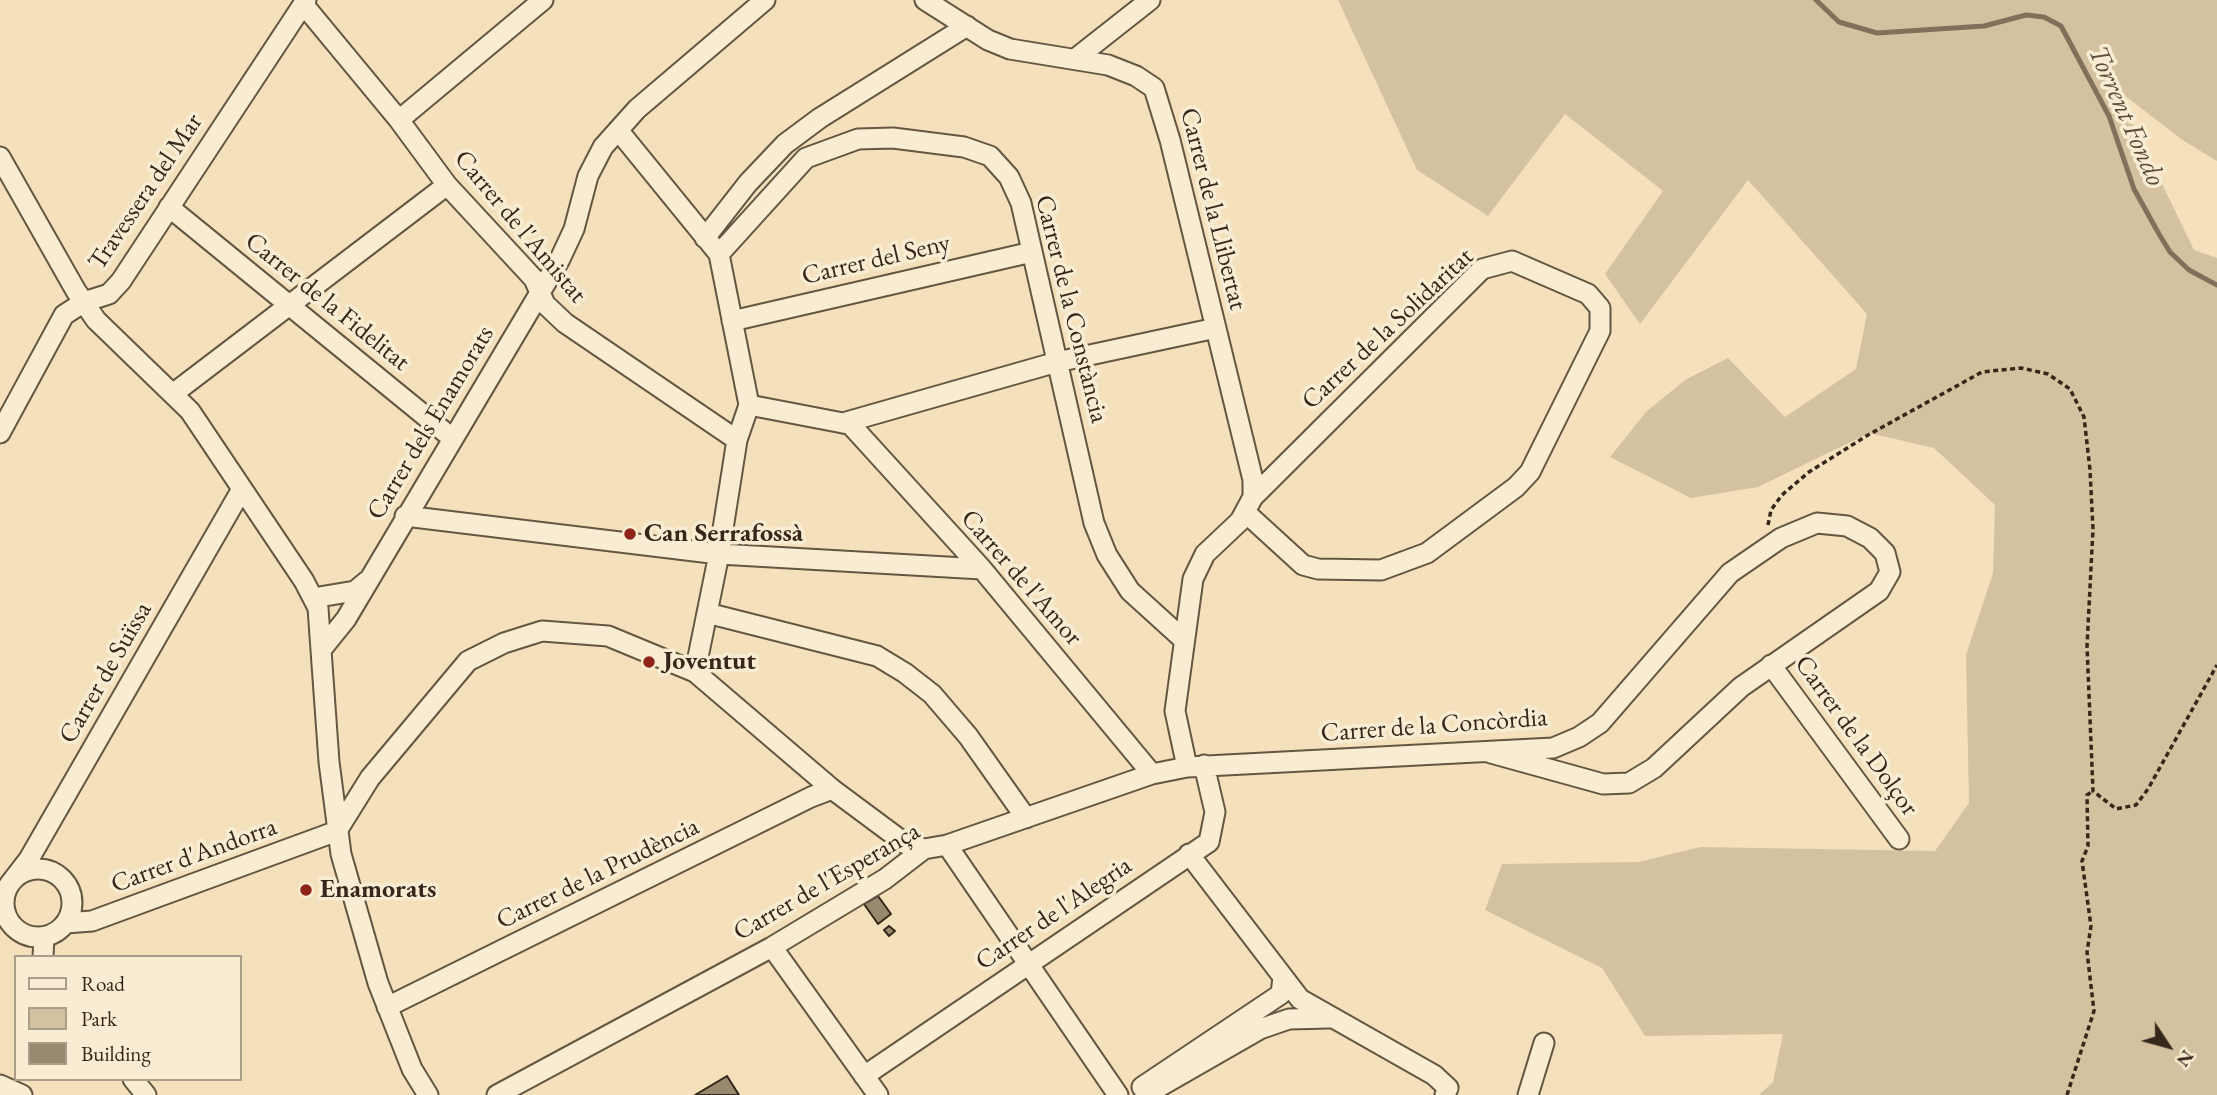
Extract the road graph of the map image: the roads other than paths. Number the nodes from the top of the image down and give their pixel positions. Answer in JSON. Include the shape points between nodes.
{"nodes":[{"id":1,"x":543,"y":0,"type":"edge"},
{"id":2,"x":765,"y":0,"type":"edge"},
{"id":3,"x":925,"y":0,"type":"edge"},
{"id":4,"x":1150,"y":0,"type":"edge"},
{"id":5,"x":304,"y":2,"type":"edge"},
{"id":6,"x":967,"y":26,"type":"junction"},
{"id":7,"x":1075,"y":59,"type":"junction"},
{"id":8,"x":399,"y":120,"type":"junction"},
{"id":9,"x":618,"y":130,"type":"junction"},
{"id":10,"x":0,"y":157,"type":"edge"},
{"id":11,"x":447,"y":185,"type":"junction"},
{"id":12,"x":169,"y":207,"type":"junction"},
{"id":13,"x":705,"y":238,"type":"junction"},
{"id":14,"x":1032,"y":252,"type":"junction"},
{"id":15,"x":719,"y":254,"type":"junction"},
{"id":16,"x":539,"y":292,"type":"junction"},
{"id":17,"x":83,"y":302,"type":"junction"},
{"id":18,"x":290,"y":305,"type":"junction"},
{"id":19,"x":732,"y":321,"type":"junction"},
{"id":20,"x":1216,"y":328,"type":"junction"},
{"id":21,"x":1057,"y":362,"type":"junction"},
{"id":22,"x":174,"y":393,"type":"junction"},
{"id":23,"x":749,"y":405,"type":"junction"},
{"id":24,"x":844,"y":422,"type":"junction"},
{"id":25,"x":0,"y":433,"type":"edge"},
{"id":26,"x":452,"y":438,"type":"junction"},
{"id":27,"x":737,"y":440,"type":"junction"},
{"id":28,"x":242,"y":489,"type":"junction"},
{"id":29,"x":1249,"y":504,"type":"junction"},
{"id":30,"x":405,"y":516,"type":"junction"},
{"id":31,"x":719,"y":554,"type":"junction"},
{"id":32,"x":982,"y":569,"type":"junction"},
{"id":33,"x":368,"y":581,"type":"junction"},
{"id":34,"x":313,"y":598,"type":"junction"},
{"id":35,"x":707,"y":613,"type":"junction"},
{"id":36,"x":1184,"y":640,"type":"junction"},
{"id":37,"x":321,"y":650,"type":"junction"},
{"id":38,"x":1771,"y":665,"type":"junction"},
{"id":39,"x":695,"y":672,"type":"junction"},
{"id":40,"x":1491,"y":753,"type":"junction"},
{"id":41,"x":1196,"y":766,"type":"junction"},
{"id":42,"x":1152,"y":774,"type":"junction"},
{"id":43,"x":832,"y":789,"type":"junction"},
{"id":44,"x":1026,"y":818,"type":"junction"},
{"id":45,"x":338,"y":831,"type":"junction"},
{"id":46,"x":1899,"y":839,"type":"dead end"},
{"id":47,"x":947,"y":845,"type":"junction"},
{"id":48,"x":925,"y":849,"type":"junction"},
{"id":49,"x":1189,"y":854,"type":"junction"},
{"id":50,"x":12,"y":881,"type":"junction"},
{"id":51,"x":2,"y":901,"type":"edge"},
{"id":52,"x":66,"y":923,"type":"junction"},
{"id":53,"x":4,"y":928,"type":"edge"},
{"id":54,"x":43,"y":947,"type":"edge"},
{"id":55,"x":772,"y":947,"type":"junction"},
{"id":56,"x":1027,"y":964,"type":"junction"},
{"id":57,"x":1283,"y":977,"type":"junction"},
{"id":58,"x":387,"y":1007,"type":"junction"},
{"id":59,"x":1329,"y":1018,"type":"junction"},
{"id":60,"x":1544,"y":1043,"type":"dead end"},
{"id":61,"x":864,"y":1076,"type":"junction"},
{"id":62,"x":135,"y":1081,"type":"edge"},
{"id":63,"x":0,"y":1085,"type":"edge"},
{"id":64,"x":1447,"y":1092,"type":"edge"},
{"id":65,"x":22,"y":1095,"type":"edge"},
{"id":66,"x":146,"y":1095,"type":"edge"},
{"id":67,"x":428,"y":1095,"type":"edge"},
{"id":68,"x":497,"y":1095,"type":"edge"},
{"id":69,"x":878,"y":1095,"type":"edge"},
{"id":70,"x":1118,"y":1095,"type":"edge"},
{"id":71,"x":1133,"y":1095,"type":"edge"},
{"id":72,"x":1145,"y":1095,"type":"edge"},
{"id":73,"x":1528,"y":1095,"type":"edge"}],
"edges":[{"from":1,"to":8,"type":"street"},
{"from":2,"to":9,"type":"street","name":"Carrer dels Enamorats"},
{"from":3,"to":6,"type":"street","name":"Carrer de la Llibertat"},
{"from":4,"to":7,"type":"street"},
{"from":5,"to":8,"type":"street","name":"Carrer de l'Amistat"},
{"from":5,"to":12,"type":"street","name":"Travessera del Mar"},
{"from":6,"to":7,"type":"street","name":"Carrer de la Llibertat","via":[[1010,49]]},
{"from":6,"to":13,"type":"street","via":[[785,144]]},
{"from":7,"to":20,"type":"street","name":"Carrer de la Llibertat","via":[[1108,65],[1154,88]]},
{"from":8,"to":11,"type":"street","name":"Carrer de l'Amistat"},
{"from":9,"to":13,"type":"street"},
{"from":9,"to":16,"type":"street","name":"Carrer dels Enamorats","via":[[588,176],[574,229]]},
{"from":10,"to":17,"type":"street"},
{"from":11,"to":16,"type":"street","name":"Carrer de l'Amistat","via":[[534,279]]},
{"from":11,"to":18,"type":"street"},
{"from":12,"to":17,"type":"street","name":"Travessera del Mar","via":[[109,294]]},
{"from":12,"to":18,"type":"street","name":"Carrer de la Fidelitat"},
{"from":13,"to":15,"type":"street"},
{"from":14,"to":15,"type":"street","name":"Carrer de la Constància","via":[[1021,203],[1009,177],[990,156],[964,147],[893,138],[858,139],[806,158]]},
{"from":14,"to":19,"type":"street","name":"Carrer del Seny"},
{"from":14,"to":21,"type":"street","name":"Carrer de la Constància"},
{"from":15,"to":19,"type":"street"},
{"from":16,"to":26,"type":"street","name":"Carrer dels Enamorats"},
{"from":16,"to":27,"type":"street","name":"Carrer de l'Amistat","via":[[565,323]]},
{"from":17,"to":22,"type":"street","via":[[96,320]]},
{"from":17,"to":25,"type":"street","name":"Travessera del Mar","via":[[57,325]]},
{"from":18,"to":22,"type":"street"},
{"from":18,"to":26,"type":"street","name":"Carrer de la Fidelitat"},
{"from":19,"to":23,"type":"street"},
{"from":20,"to":21,"type":"street"},
{"from":20,"to":29,"type":"street","name":"Carrer de la Llibertat","via":[[1253,480]]},
{"from":21,"to":24,"type":"street"},
{"from":21,"to":36,"type":"street","name":"Carrer de la Constància","via":[[1094,523],[1107,555],[1130,591]]},
{"from":22,"to":28,"type":"street"},
{"from":23,"to":24,"type":"street"},
{"from":23,"to":27,"type":"street"},
{"from":24,"to":32,"type":"street","name":"Carrer de l'Amor"},
{"from":26,"to":30,"type":"street","name":"Carrer dels Enamorats"},
{"from":27,"to":31,"type":"street"},
{"from":28,"to":34,"type":"street"},
{"from":28,"to":50,"type":"street","name":"Carrer de Suïssa"},
{"from":29,"to":29,"type":"street","name":"Carrer de la Solidaritat","via":[[1482,269],[1512,261],[1588,294],[1600,308],[1600,331],[1530,472],[1427,553],[1381,570],[1303,565]]},
{"from":29,"to":36,"type":"street","name":"Carrer de la Solidaritat","via":[[1240,521],[1205,554],[1193,579]]},
{"from":30,"to":31,"type":"street"},
{"from":30,"to":33,"type":"street","name":"Carrer dels Enamorats"},
{"from":31,"to":32,"type":"street"},
{"from":31,"to":35,"type":"street"},
{"from":32,"to":42,"type":"street","name":"Carrer de l'Amor"},
{"from":33,"to":34,"type":"street","via":[[355,591]]},
{"from":33,"to":37,"type":"street","name":"Carrer dels Enamorats"},
{"from":34,"to":37,"type":"street"},
{"from":35,"to":39,"type":"street"},
{"from":35,"to":44,"type":"street","via":[[877,656],[905,673],[932,694],[968,736]]},
{"from":36,"to":41,"type":"street","name":"Carrer de l'Alegria","via":[[1175,711]]},
{"from":37,"to":45,"type":"street"},
{"from":38,"to":40,"type":"street","via":[[1654,768],[1629,783],[1603,784]]},
{"from":38,"to":40,"type":"street","name":"Carrer de la Concòrdia","via":[[1879,591],[1890,572],[1885,553],[1870,538],[1847,526],[1817,523],[1781,538],[1730,573],[1600,723],[1553,748]]},
{"from":38,"to":46,"type":"street","name":"Carrer de la Dolçor"},
{"from":39,"to":43,"type":"street"},
{"from":39,"to":45,"type":"street","via":[[608,636],[542,631],[504,643],[468,661],[436,697],[370,778]]},
{"from":40,"to":41,"type":"street","name":"Carrer de la Concòrdia"},
{"from":41,"to":42,"type":"street","name":"Carrer de l'Esperança"},
{"from":41,"to":49,"type":"street","name":"Carrer de l'Alegria","via":[[1215,812],[1214,828],[1209,842]]},
{"from":42,"to":44,"type":"street","name":"Carrer de l'Esperança"},
{"from":43,"to":48,"type":"street","via":[[906,844]]},
{"from":43,"to":58,"type":"street","name":"Carrer de la Prudència"},
{"from":44,"to":47,"type":"street","name":"Carrer de l'Esperança"},
{"from":45,"to":52,"type":"street","name":"Carrer d'Andorra","via":[[92,921]]},
{"from":45,"to":58,"type":"street"},
{"from":47,"to":48,"type":"street","name":"Carrer de l'Esperança"},
{"from":47,"to":56,"type":"street"},
{"from":48,"to":55,"type":"street","name":"Carrer de l'Esperança"},
{"from":49,"to":56,"type":"street","name":"Carrer de l'Alegria"},
{"from":49,"to":57,"type":"street"},
{"from":50,"to":51,"type":"street"},
{"from":50,"to":52,"type":"street","via":[[28,870],[55,874],[72,900]]},
{"from":51,"to":53,"type":"street"},
{"from":52,"to":54,"type":"street"},
{"from":53,"to":54,"type":"street","via":[[32,937]]},
{"from":55,"to":61,"type":"street"},
{"from":55,"to":68,"type":"street","name":"Carrer de l'Esperança"},
{"from":56,"to":61,"type":"street","name":"Carrer de l'Alegria"},
{"from":56,"to":70,"type":"street"},
{"from":57,"to":59,"type":"street","via":[[1300,999]]},
{"from":57,"to":71,"type":"street","via":[[1281,994]]},
{"from":58,"to":67,"type":"street","via":[[412,1069]]},
{"from":59,"to":64,"type":"street","via":[[1434,1075]]},
{"from":59,"to":72,"type":"street","via":[[1289,1019],[1260,1029]]},
{"from":60,"to":73,"type":"street"},
{"from":61,"to":69,"type":"street"},
{"from":62,"to":66,"type":"street"},
{"from":63,"to":65,"type":"street"}]}
